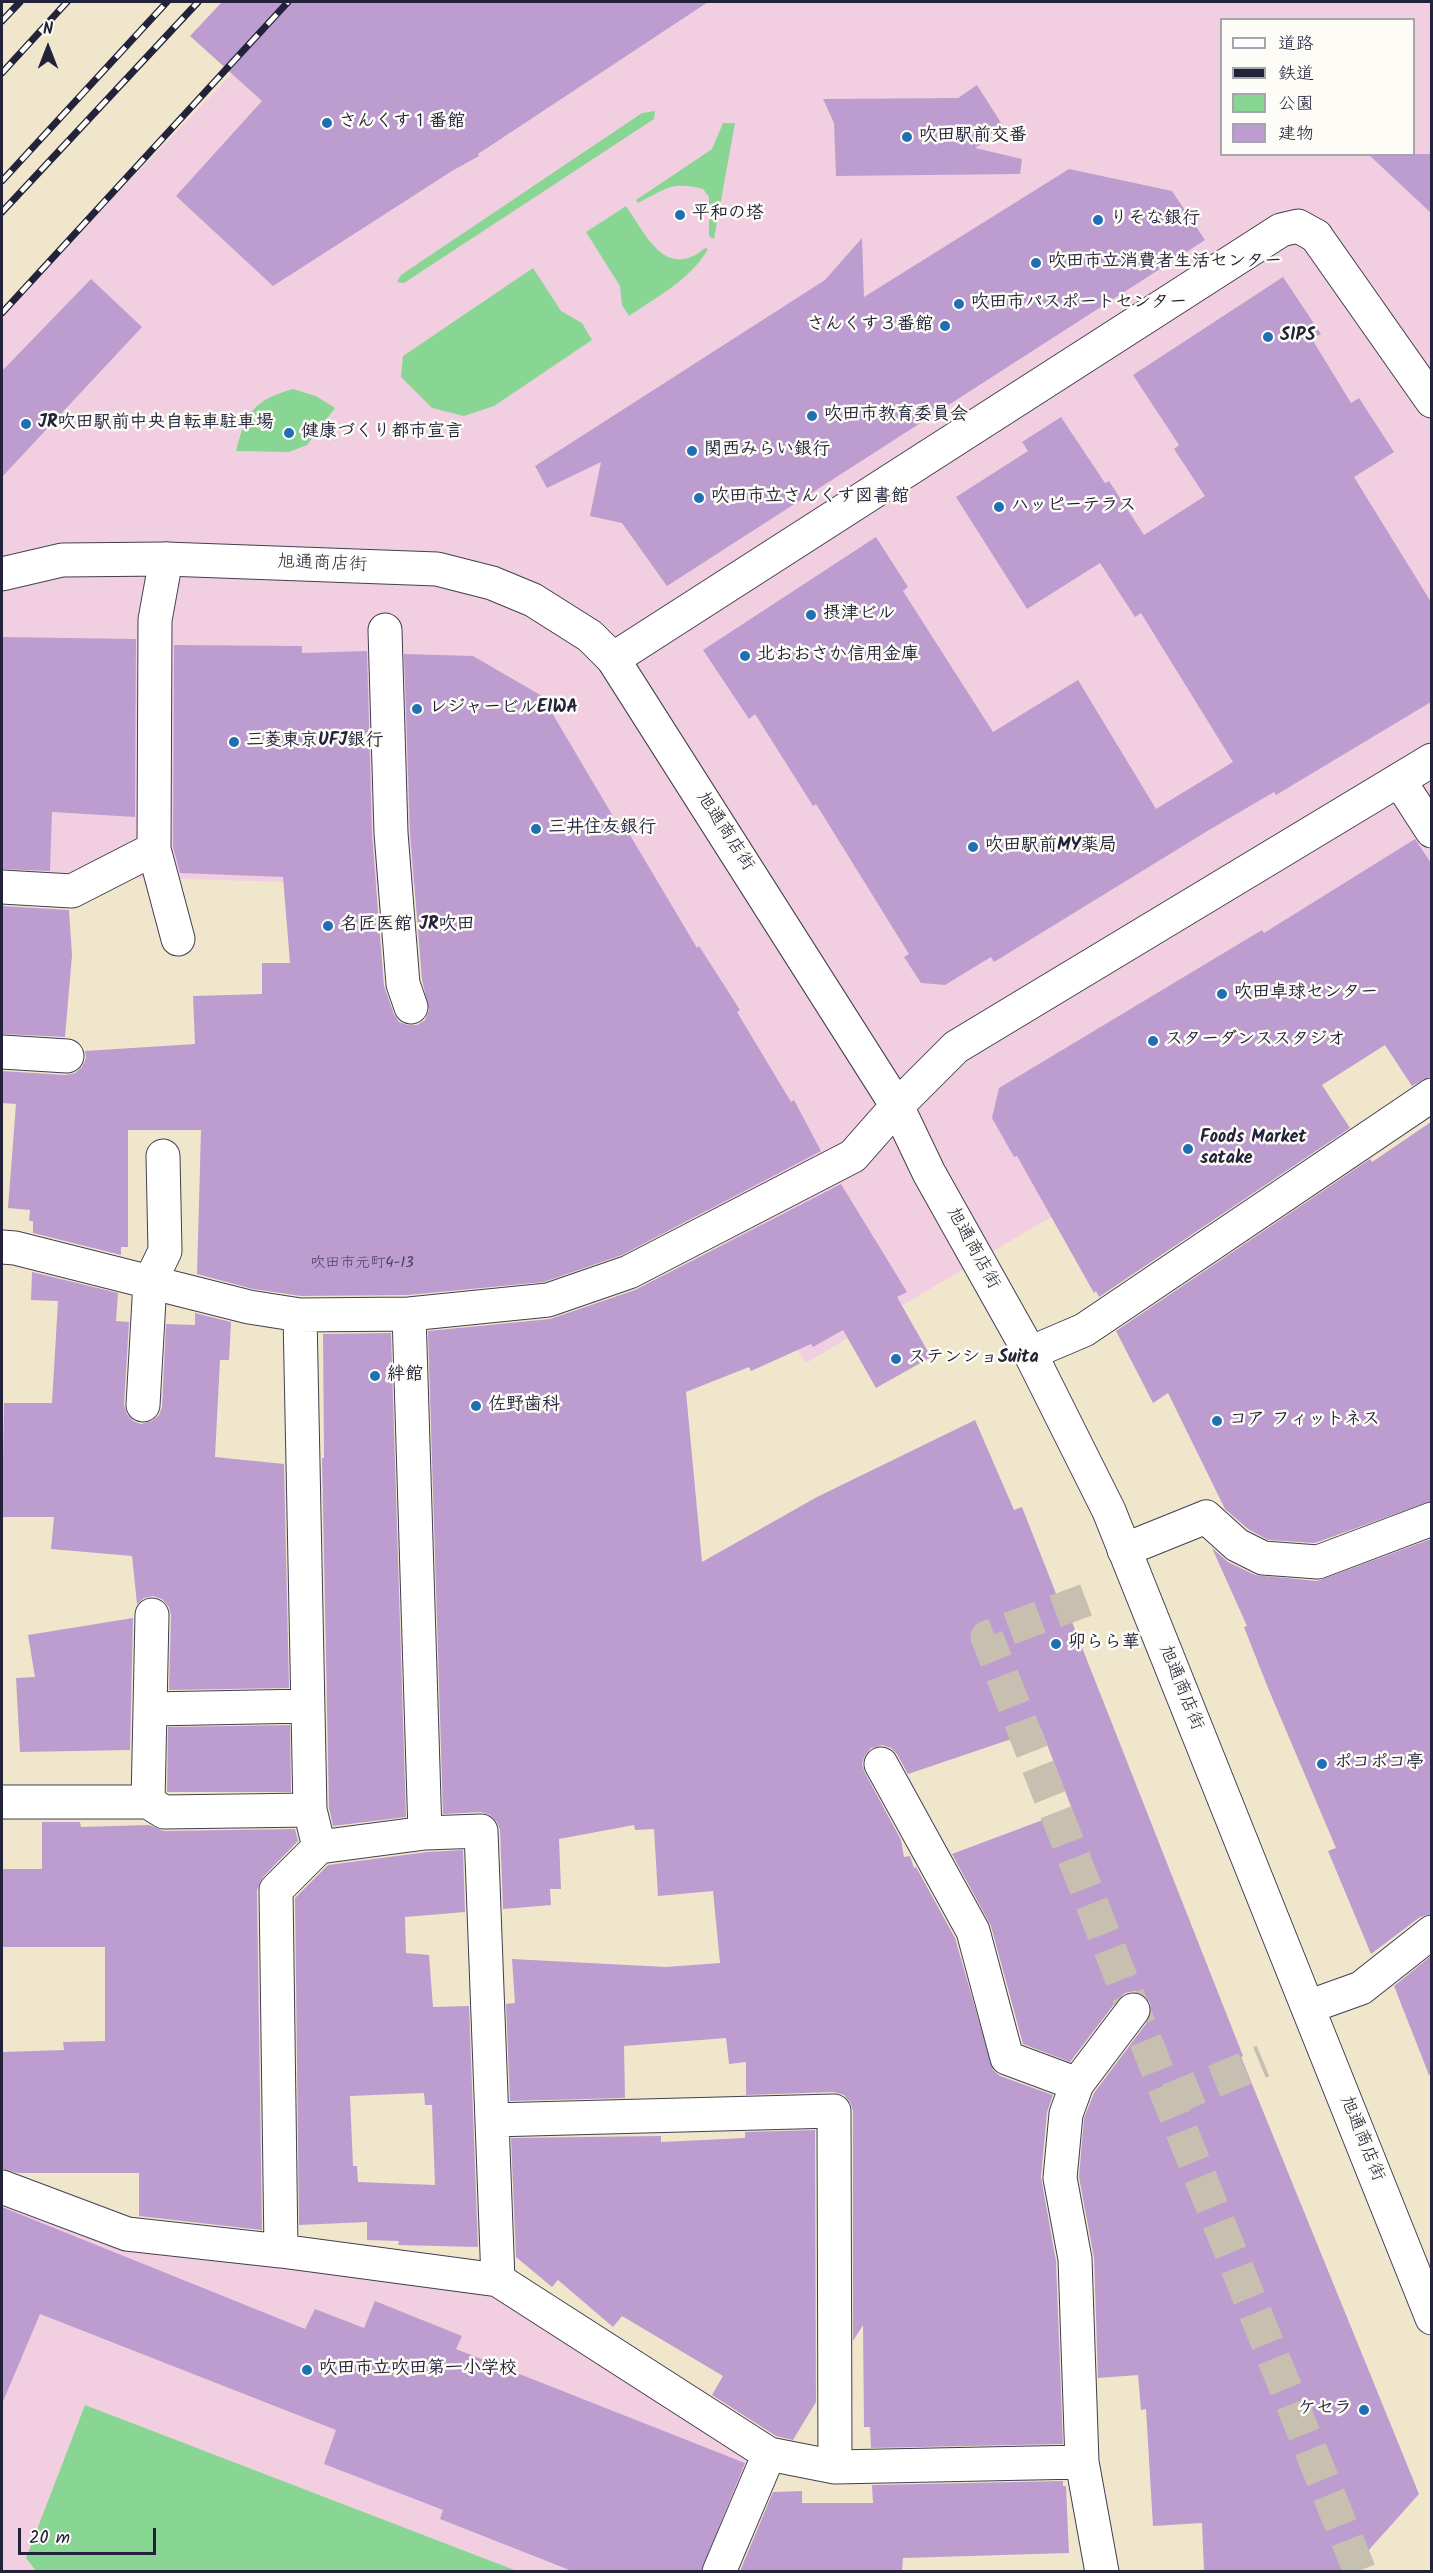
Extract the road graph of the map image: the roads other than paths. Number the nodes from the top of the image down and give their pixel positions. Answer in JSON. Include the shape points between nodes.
{"nodes":[{"id":1,"x":1431,"y":401,"type":"edge"},
{"id":2,"x":166,"y":559,"type":"junction"},
{"id":3,"x":2,"y":574,"type":"edge"},
{"id":4,"x":385,"y":630,"type":"dead end"},
{"id":5,"x":613,"y":659,"type":"junction"},
{"id":6,"x":1431,"y":760,"type":"edge"},
{"id":7,"x":1399,"y":780,"type":"junction"},
{"id":8,"x":1431,"y":831,"type":"edge"},
{"id":9,"x":154,"y":849,"type":"junction"},
{"id":10,"x":2,"y":887,"type":"edge"},
{"id":11,"x":178,"y":939,"type":"dead end"},
{"id":12,"x":411,"y":1007,"type":"dead end"},
{"id":13,"x":2,"y":1052,"type":"edge"},
{"id":14,"x":67,"y":1056,"type":"dead end"},
{"id":15,"x":1431,"y":1095,"type":"edge"},
{"id":16,"x":897,"y":1106,"type":"junction"},
{"id":17,"x":163,"y":1156,"type":"dead end"},
{"id":18,"x":2,"y":1247,"type":"edge"},
{"id":19,"x":150,"y":1282,"type":"junction"},
{"id":20,"x":409,"y":1314,"type":"junction"},
{"id":21,"x":300,"y":1315,"type":"junction"},
{"id":22,"x":1030,"y":1353,"type":"junction"},
{"id":23,"x":143,"y":1405,"type":"dead end"},
{"id":24,"x":1431,"y":1519,"type":"edge"},
{"id":25,"x":1124,"y":1550,"type":"junction"},
{"id":26,"x":152,"y":1615,"type":"dead end"},
{"id":27,"x":308,"y":1706,"type":"junction"},
{"id":28,"x":150,"y":1709,"type":"junction"},
{"id":29,"x":881,"y":1764,"type":"dead end"},
{"id":30,"x":2,"y":1802,"type":"edge"},
{"id":31,"x":148,"y":1802,"type":"junction"},
{"id":32,"x":310,"y":1810,"type":"junction"},
{"id":33,"x":425,"y":1833,"type":"junction"},
{"id":34,"x":319,"y":1847,"type":"junction"},
{"id":35,"x":1431,"y":1932,"type":"edge"},
{"id":36,"x":1308,"y":2007,"type":"junction"},
{"id":37,"x":1133,"y":2010,"type":"dead end"},
{"id":38,"x":1077,"y":2084,"type":"junction"},
{"id":39,"x":492,"y":2120,"type":"junction"},
{"id":40,"x":2,"y":2187,"type":"edge"},
{"id":41,"x":281,"y":2251,"type":"junction"},
{"id":42,"x":498,"y":2280,"type":"junction"},
{"id":43,"x":1431,"y":2318,"type":"edge"},
{"id":44,"x":769,"y":2454,"type":"junction"},
{"id":45,"x":1083,"y":2462,"type":"junction"},
{"id":46,"x":835,"y":2468,"type":"junction"},
{"id":47,"x":718,"y":2571,"type":"edge"},
{"id":48,"x":1102,"y":2571,"type":"edge"}],
"edges":[{"from":1,"to":5,"type":"street","via":[[1316,236],[1298,226],[1281,230]]},
{"from":2,"to":3,"type":"street","name":"旭通商店街","via":[[62,560]]},
{"from":2,"to":5,"type":"street","name":"旭通商店街","via":[[437,570],[492,583],[533,600],[590,636]]},
{"from":2,"to":9,"type":"street","via":[[156,620]]},
{"from":4,"to":12,"type":"street","via":[[391,833],[403,984]]},
{"from":5,"to":16,"type":"street","name":"旭通商店街"},
{"from":6,"to":7,"type":"street"},
{"from":7,"to":8,"type":"street"},
{"from":7,"to":16,"type":"street","via":[[956,1047]]},
{"from":9,"to":10,"type":"street","via":[[72,891]]},
{"from":9,"to":11,"type":"street"},
{"from":13,"to":14,"type":"street"},
{"from":15,"to":22,"type":"street","via":[[1084,1330]]},
{"from":16,"to":20,"type":"street","via":[[853,1156],[629,1272],[548,1300]]},
{"from":16,"to":22,"type":"street","name":"旭通商店街","via":[[929,1173]]},
{"from":17,"to":19,"type":"street","via":[[165,1251]]},
{"from":18,"to":19,"type":"street"},
{"from":19,"to":21,"type":"street","via":[[249,1307]]},
{"from":19,"to":23,"type":"street"},
{"from":20,"to":21,"type":"street"},
{"from":20,"to":33,"type":"street"},
{"from":21,"to":27,"type":"street"},
{"from":22,"to":25,"type":"street","name":"旭通商店街"},
{"from":24,"to":25,"type":"street","via":[[1318,1562],[1263,1558],[1237,1545],[1206,1516]]},
{"from":25,"to":36,"type":"street","name":"旭通商店街"},
{"from":26,"to":28,"type":"street"},
{"from":27,"to":28,"type":"street"},
{"from":27,"to":32,"type":"street"},
{"from":28,"to":31,"type":"street"},
{"from":29,"to":38,"type":"street","via":[[973,1931],[1007,2058]]},
{"from":30,"to":31,"type":"street"},
{"from":31,"to":32,"type":"street","via":[[164,1812]]},
{"from":32,"to":34,"type":"street"},
{"from":33,"to":34,"type":"street"},
{"from":33,"to":39,"type":"street","via":[[481,1831]]},
{"from":34,"to":41,"type":"street","via":[[276,1890]]},
{"from":35,"to":36,"type":"street","via":[[1361,1988]]},
{"from":36,"to":43,"type":"street","name":"旭通商店街"},
{"from":37,"to":38,"type":"street"},
{"from":38,"to":45,"type":"street","via":[[1066,2114],[1060,2178],[1075,2259]]},
{"from":39,"to":42,"type":"street"},
{"from":39,"to":46,"type":"street","via":[[834,2110]]},
{"from":40,"to":41,"type":"street","via":[[127,2234]]},
{"from":41,"to":42,"type":"street"},
{"from":42,"to":44,"type":"street"},
{"from":44,"to":46,"type":"street"},
{"from":44,"to":47,"type":"street"},
{"from":45,"to":46,"type":"street"},
{"from":45,"to":48,"type":"street"}]}
